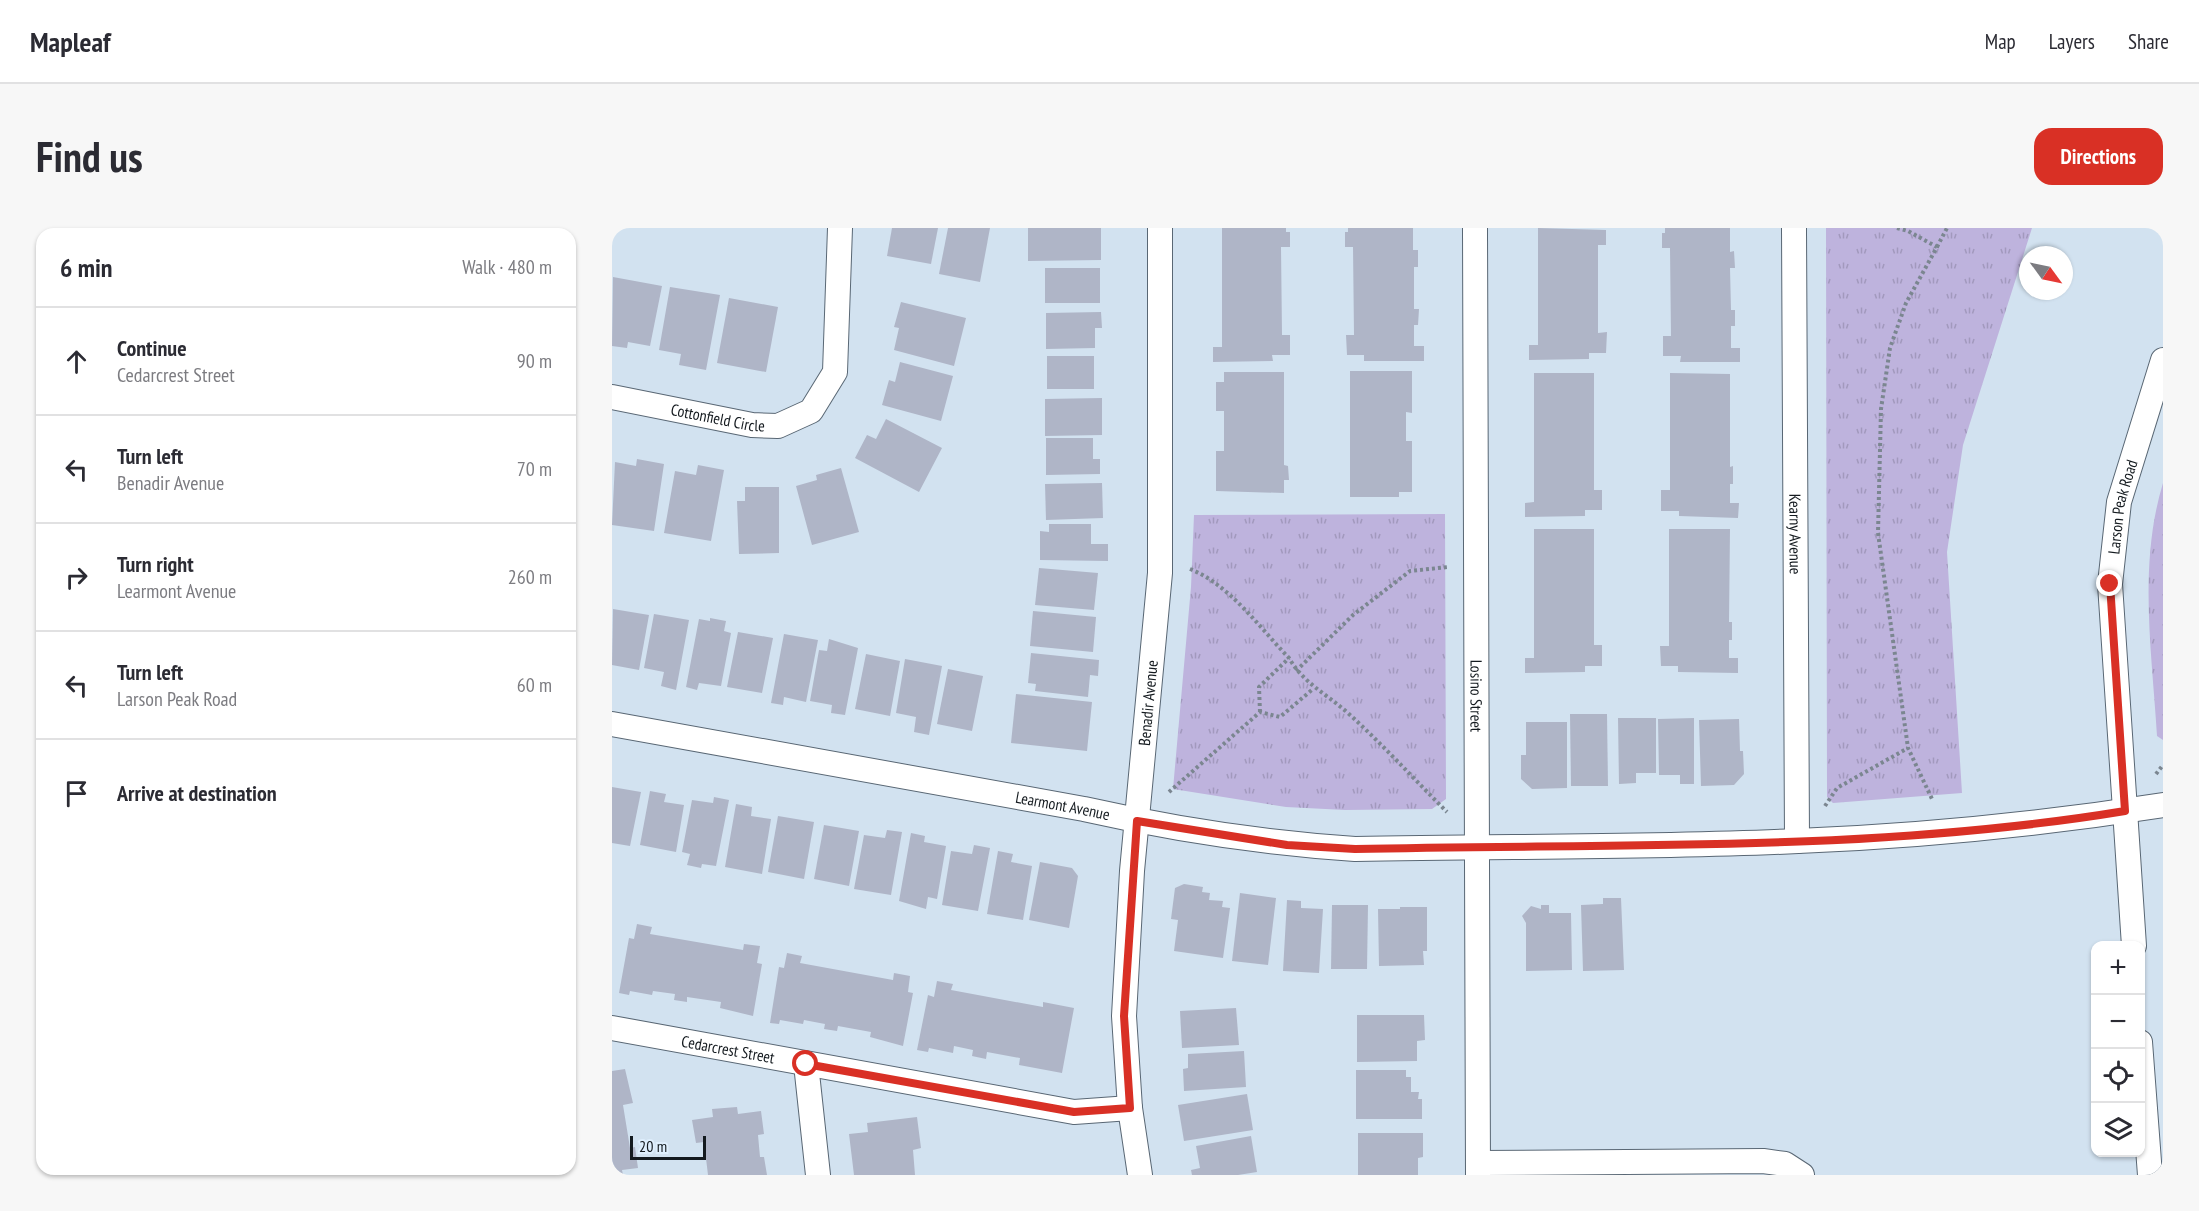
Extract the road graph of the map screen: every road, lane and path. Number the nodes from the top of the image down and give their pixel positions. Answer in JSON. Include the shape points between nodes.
{"nodes":[{"id":1,"x":840,"y":228,"type":"edge"},
{"id":2,"x":1160,"y":228,"type":"edge"},
{"id":3,"x":1475,"y":228,"type":"edge"},
{"id":4,"x":1794,"y":228,"type":"edge"},
{"id":5,"x":1897,"y":228,"type":"edge"},
{"id":6,"x":1947,"y":228,"type":"edge"},
{"id":7,"x":1937,"y":247,"type":"junction"},
{"id":8,"x":2163,"y":360,"type":"edge"},
{"id":9,"x":612,"y":397,"type":"edge"},
{"id":10,"x":1448,"y":567,"type":"dead end"},
{"id":11,"x":1190,"y":569,"type":"dead end"},
{"id":12,"x":1289,"y":658,"type":"junction"},
{"id":13,"x":1296,"y":671,"type":"junction"},
{"id":14,"x":1313,"y":689,"type":"junction"},
{"id":15,"x":1260,"y":712,"type":"junction"},
{"id":16,"x":612,"y":724,"type":"edge"},
{"id":17,"x":1908,"y":748,"type":"junction"},
{"id":18,"x":2163,"y":765,"type":"edge"},
{"id":19,"x":2156,"y":774,"type":"dead end"},
{"id":20,"x":1170,"y":792,"type":"dead end"},
{"id":21,"x":1932,"y":799,"type":"dead end"},
{"id":22,"x":2163,"y":805,"type":"edge"},
{"id":23,"x":1825,"y":806,"type":"dead end"},
{"id":24,"x":2125,"y":811,"type":"junction"},
{"id":25,"x":1447,"y":812,"type":"dead end"},
{"id":26,"x":1137,"y":821,"type":"junction"},
{"id":27,"x":1797,"y":842,"type":"junction"},
{"id":28,"x":1477,"y":846,"type":"junction"},
{"id":29,"x":2134,"y":941,"type":"edge"},
{"id":30,"x":612,"y":1028,"type":"edge"},
{"id":31,"x":2141,"y":1049,"type":"edge"},
{"id":32,"x":806,"y":1064,"type":"junction"},
{"id":33,"x":1130,"y":1108,"type":"junction"},
{"id":34,"x":1478,"y":1169,"type":"edge"},
{"id":35,"x":818,"y":1175,"type":"edge"},
{"id":36,"x":1140,"y":1175,"type":"edge"},
{"id":37,"x":1802,"y":1175,"type":"edge"},
{"id":38,"x":2150,"y":1175,"type":"edge"}],
"edges":[{"from":1,"to":9,"type":"street","name":"Cottonfield Circle","via":[[835,372],[811,411],[778,426],[752,425]]},
{"from":2,"to":26,"type":"street","name":"Benadir Avenue","via":[[1160,573]]},
{"from":3,"to":28,"type":"street","name":"Losino Street"},
{"from":4,"to":27,"type":"street","name":"Kearny Avenue"},
{"from":5,"to":7,"type":"path"},
{"from":6,"to":7,"type":"path"},
{"from":7,"to":17,"type":"path","via":[[1906,303],[1890,348],[1881,409],[1878,533]]},
{"from":8,"to":24,"type":"street","name":"Larson Peak Road","via":[[2119,502],[2113,545],[2110,584]]},
{"from":10,"to":13,"type":"path","via":[[1410,572],[1353,615]]},
{"from":11,"to":12,"type":"path","via":[[1220,587]]},
{"from":12,"to":13,"type":"path"},
{"from":12,"to":15,"type":"path","via":[[1259,687]]},
{"from":13,"to":14,"type":"path"},
{"from":14,"to":15,"type":"path","via":[[1280,717]]},
{"from":14,"to":25,"type":"path","via":[[1347,712]]},
{"from":15,"to":20,"type":"path"},
{"from":16,"to":26,"type":"street","name":"Learmont Avenue"},
{"from":17,"to":21,"type":"path"},
{"from":17,"to":23,"type":"path","via":[[1837,788]]},
{"from":18,"to":19,"type":"path"},
{"from":22,"to":24,"type":"street","name":"Learmont Avenue"},
{"from":24,"to":27,"type":"street","name":"Learmont Avenue","via":[[1972,830]]},
{"from":24,"to":29,"type":"street","name":"Larson Peak Road"},
{"from":26,"to":28,"type":"street","name":"Learmont Avenue","via":[[1287,845],[1355,849]]},
{"from":26,"to":33,"type":"street","name":"Benadir Avenue","via":[[1124,1016]]},
{"from":27,"to":28,"type":"street","name":"Learmont Avenue"},
{"from":28,"to":34,"type":"street","name":"Losino Street"},
{"from":30,"to":32,"type":"street","name":"Cedarcrest Street"},
{"from":31,"to":38,"type":"street"},
{"from":32,"to":33,"type":"street","name":"Cedarcrest Street","via":[[1074,1112]]},
{"from":32,"to":35,"type":"street"},
{"from":33,"to":36,"type":"street","name":"Benadir Avenue"},
{"from":34,"to":37,"type":"street","name":"Losino Street","via":[[1763,1161],[1785,1164]]}]}
